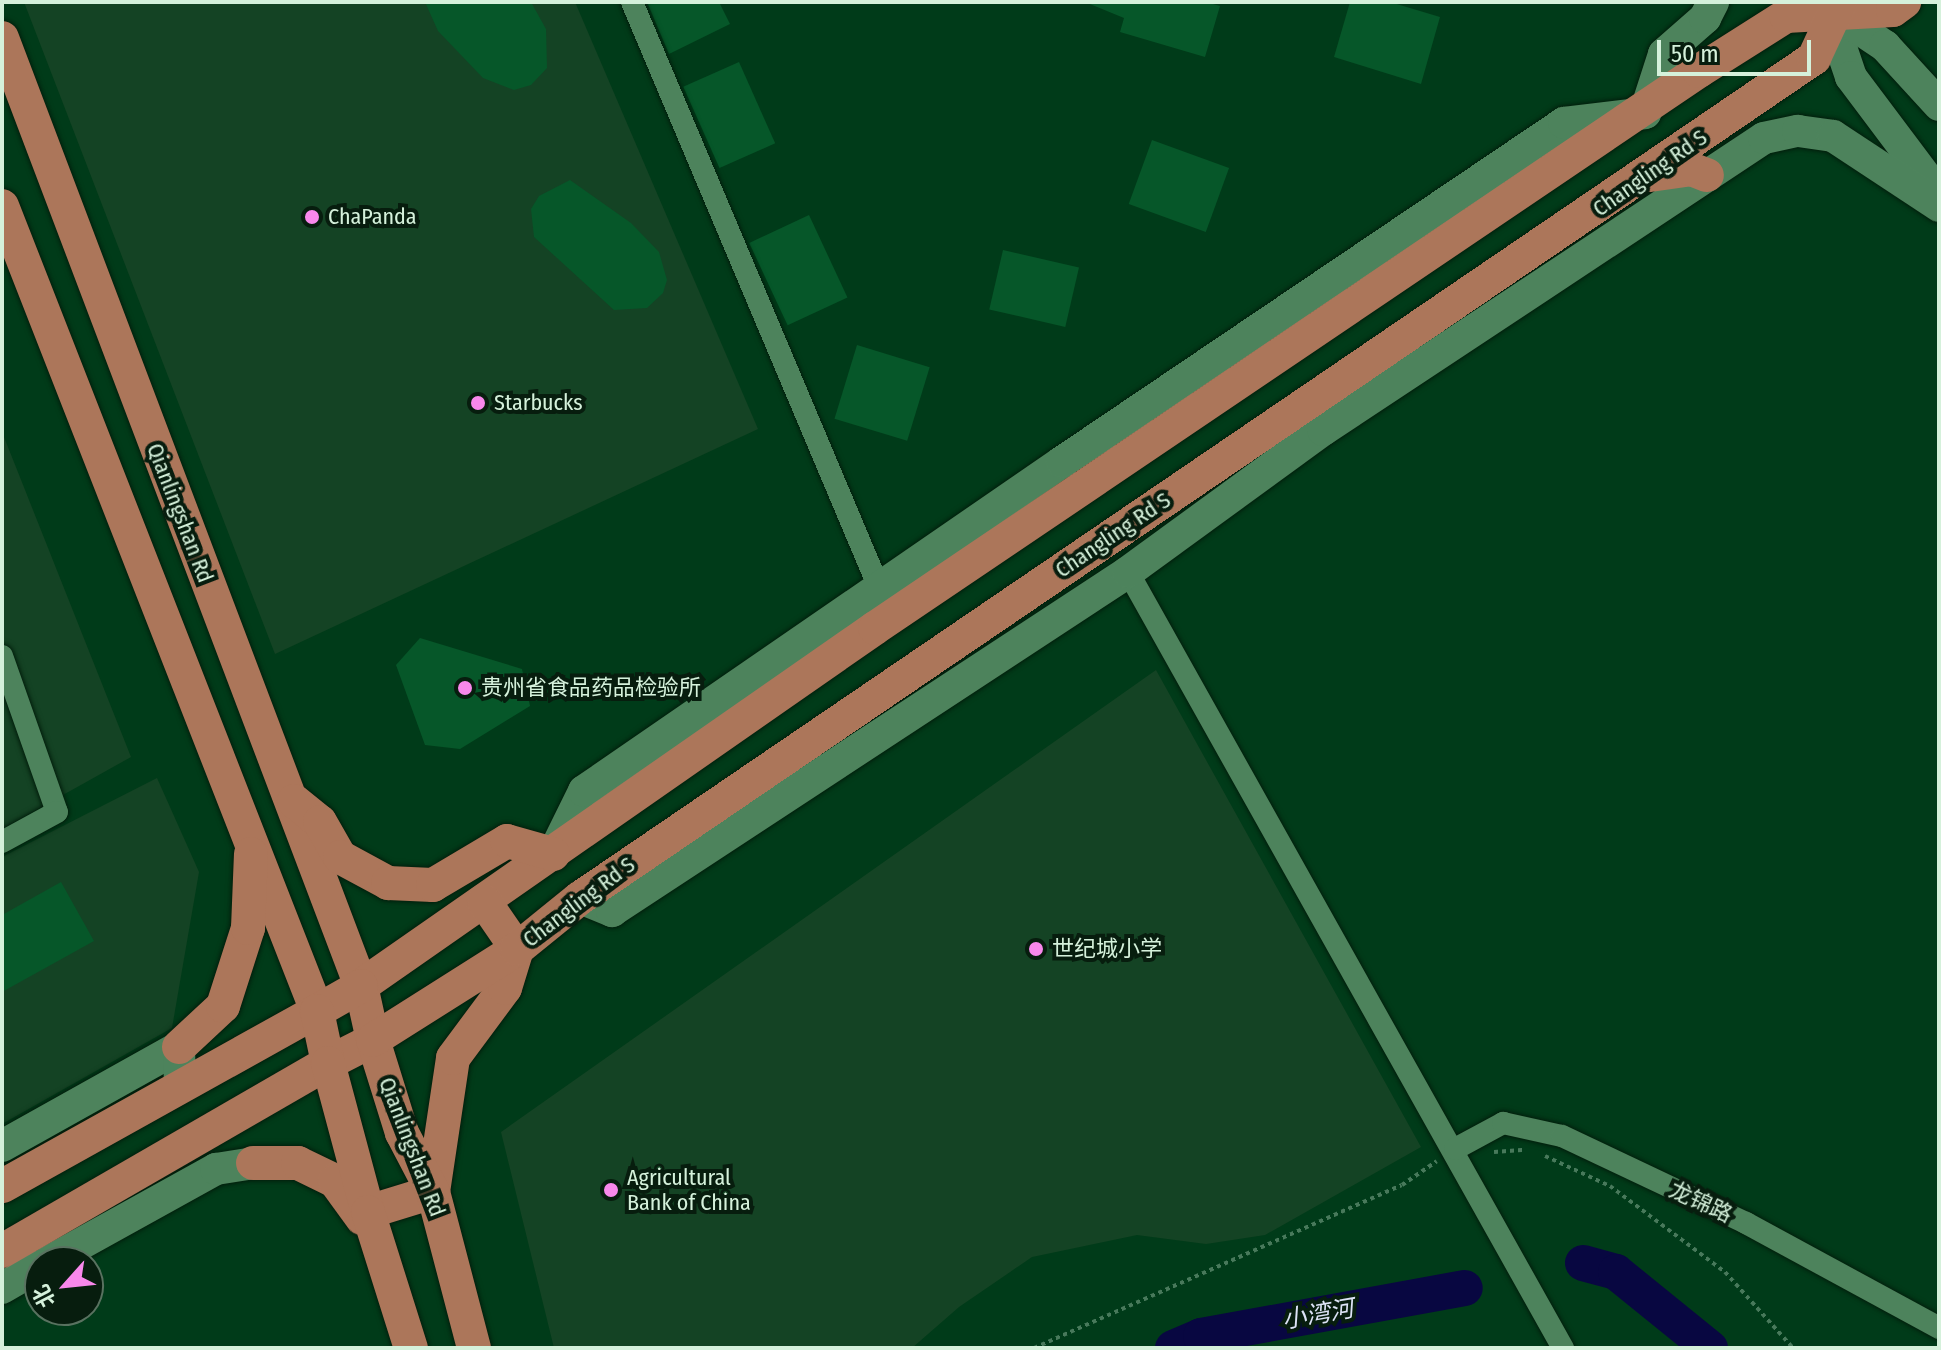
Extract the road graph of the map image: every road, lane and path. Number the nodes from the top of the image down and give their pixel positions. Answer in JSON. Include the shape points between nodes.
{"nodes":[{"id":1,"x":632,"y":2,"type":"edge"},
{"id":2,"x":1713,"y":2,"type":"edge"},
{"id":3,"x":1904,"y":2,"type":"edge"},
{"id":4,"x":1830,"y":5,"type":"edge"},
{"id":5,"x":2,"y":38,"type":"edge"},
{"id":6,"x":1699,"y":71,"type":"junction"},
{"id":7,"x":1939,"y":105,"type":"edge"},
{"id":8,"x":1645,"y":113,"type":"junction"},
{"id":9,"x":1727,"y":119,"type":"junction"},
{"id":10,"x":1707,"y":175,"type":"junction"},
{"id":11,"x":1646,"y":176,"type":"junction"},
{"id":12,"x":1939,"y":194,"type":"edge"},
{"id":13,"x":2,"y":206,"type":"edge"},
{"id":14,"x":1939,"y":206,"type":"edge"},
{"id":15,"x":1128,"y":572,"type":"junction"},
{"id":16,"x":880,"y":590,"type":"junction"},
{"id":17,"x":4,"y":672,"type":"edge"},
{"id":18,"x":285,"y":794,"type":"junction"},
{"id":19,"x":247,"y":829,"type":"junction"},
{"id":20,"x":2,"y":842,"type":"edge"},
{"id":21,"x":553,"y":854,"type":"junction"},
{"id":22,"x":580,"y":898,"type":"junction"},
{"id":23,"x":484,"y":901,"type":"junction"},
{"id":24,"x":517,"y":949,"type":"junction"},
{"id":25,"x":361,"y":986,"type":"junction"},
{"id":26,"x":317,"y":1011,"type":"junction"},
{"id":27,"x":373,"y":1040,"type":"junction"},
{"id":28,"x":179,"y":1047,"type":"junction"},
{"id":29,"x":328,"y":1063,"type":"junction"},
{"id":30,"x":180,"y":1087,"type":"junction"},
{"id":31,"x":212,"y":1131,"type":"junction"},
{"id":32,"x":2,"y":1146,"type":"edge"},
{"id":33,"x":1455,"y":1149,"type":"junction"},
{"id":34,"x":253,"y":1163,"type":"joint"},
{"id":35,"x":216,"y":1169,"type":"junction"},
{"id":36,"x":2,"y":1186,"type":"edge"},
{"id":37,"x":433,"y":1192,"type":"junction"},
{"id":38,"x":373,"y":1226,"type":"junction"},
{"id":39,"x":77,"y":1246,"type":"edge"},
{"id":40,"x":2,"y":1251,"type":"edge"},
{"id":41,"x":24,"y":1275,"type":"edge"},
{"id":42,"x":2,"y":1288,"type":"edge"},
{"id":43,"x":1939,"y":1328,"type":"edge"},
{"id":44,"x":411,"y":1348,"type":"edge"},
{"id":45,"x":474,"y":1348,"type":"edge"},
{"id":46,"x":1034,"y":1348,"type":"edge"},
{"id":47,"x":1563,"y":1348,"type":"edge"},
{"id":48,"x":1793,"y":1348,"type":"edge"}],
"edges":[{"from":1,"to":16,"type":"street"},
{"from":2,"to":8,"type":"main road","via":[[1705,18],[1664,54]]},
{"from":3,"to":4,"type":"main road","via":[[1893,10]]},
{"from":4,"to":6,"type":"main road","via":[[1786,16]]},
{"from":4,"to":7,"type":"main road","via":[[1885,46]]},
{"from":4,"to":9,"type":"main road","name":"Changling Rd S","via":[[1814,58]]},
{"from":4,"to":12,"type":"main road","via":[[1851,77]]},
{"from":5,"to":18,"type":"main road","name":"Qianlingshan Rd"},
{"from":6,"to":8,"type":"main road"},
{"from":6,"to":9,"type":"main road"},
{"from":8,"to":16,"type":"main road","via":[[1564,123]]},
{"from":8,"to":21,"type":"main road","via":[[875,628]]},
{"from":9,"to":10,"type":"main road"},
{"from":9,"to":11,"type":"main road","name":"Changling Rd S"},
{"from":10,"to":11,"type":"main road","via":[[1691,169]]},
{"from":10,"to":14,"type":"main road","via":[[1764,138],[1833,136]]},
{"from":10,"to":15,"type":"main road","via":[[1323,430]]},
{"from":11,"to":22,"type":"main road","name":"Changling Rd S"},
{"from":13,"to":19,"type":"main road"},
{"from":15,"to":22,"type":"main road","via":[[612,911]]},
{"from":15,"to":33,"type":"street","via":[[1271,833]]},
{"from":16,"to":21,"type":"main road","via":[[584,791]]},
{"from":17,"to":20,"type":"street","via":[[57,812]]},
{"from":18,"to":19,"type":"main road"},
{"from":18,"to":21,"type":"main road","via":[[320,822],[340,857],[388,883],[433,885],[507,841]]},
{"from":18,"to":25,"type":"main road","name":"Qianlingshan Rd"},
{"from":19,"to":26,"type":"main road"},
{"from":19,"to":28,"type":"main road","via":[[248,928],[223,1006]]},
{"from":21,"to":23,"type":"main road"},
{"from":22,"to":24,"type":"main road","name":"Changling Rd S"},
{"from":23,"to":24,"type":"main road"},
{"from":23,"to":25,"type":"main road"},
{"from":24,"to":27,"type":"main road","name":"Changling Rd S"},
{"from":24,"to":37,"type":"main road","via":[[505,988],[453,1058]]},
{"from":25,"to":26,"type":"main road"},
{"from":25,"to":27,"type":"main road","name":"Qianlingshan Rd"},
{"from":26,"to":29,"type":"main road"},
{"from":26,"to":30,"type":"main road"},
{"from":27,"to":29,"type":"main road","name":"Changling Rd S"},
{"from":27,"to":37,"type":"main road","name":"Qianlingshan Rd","via":[[402,1133]]},
{"from":28,"to":30,"type":"main road"},
{"from":28,"to":32,"type":"main road"},
{"from":29,"to":31,"type":"main road"},
{"from":29,"to":38,"type":"main road"},
{"from":30,"to":31,"type":"main road"},
{"from":30,"to":36,"type":"main road"},
{"from":31,"to":35,"type":"main road"},
{"from":31,"to":40,"type":"main road"},
{"from":33,"to":43,"type":"street","name":"龙锦路","via":[[1503,1123],[1562,1136],[1746,1223]]},
{"from":33,"to":46,"type":"path","via":[[1402,1185]]},
{"from":33,"to":47,"type":"street"},
{"from":33,"to":48,"type":"path","via":[[1533,1150],[1610,1186],[1725,1272]]},
{"from":34,"to":35,"type":"main road"},
{"from":34,"to":38,"type":"main road","via":[[298,1163],[335,1181]]},
{"from":35,"to":39,"type":"main road"},
{"from":37,"to":38,"type":"main road"},
{"from":37,"to":45,"type":"main road","name":"Qianlingshan Rd"},
{"from":38,"to":44,"type":"main road"},
{"from":41,"to":42,"type":"main road"}]}
